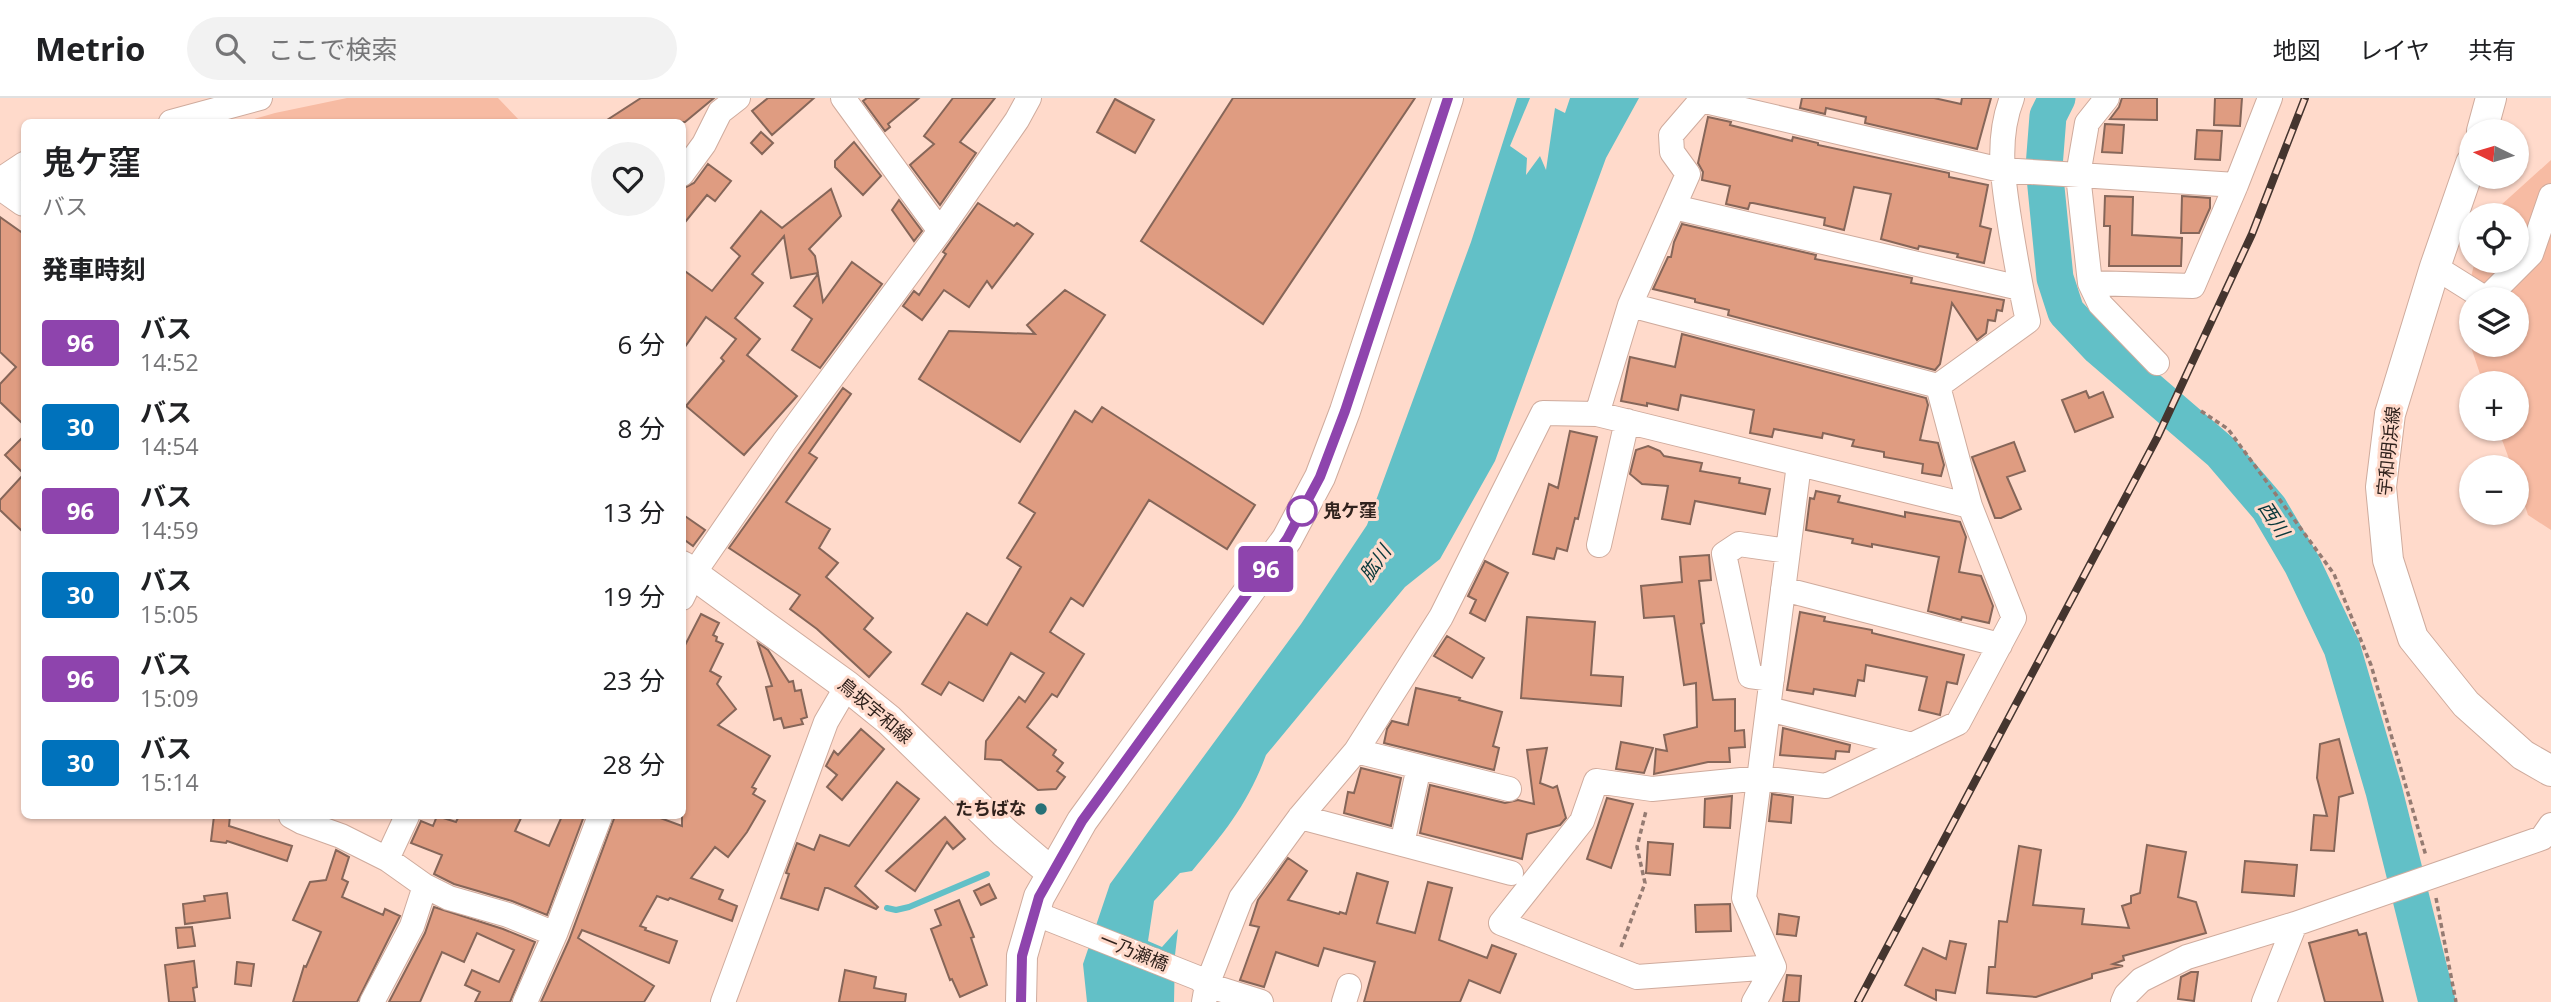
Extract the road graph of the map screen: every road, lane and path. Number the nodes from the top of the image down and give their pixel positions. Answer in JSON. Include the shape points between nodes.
{"nodes":[{"id":1,"x":260,"y":98,"type":"edge"},
{"id":2,"x":738,"y":98,"type":"edge"},
{"id":3,"x":843,"y":98,"type":"edge"},
{"id":4,"x":1029,"y":98,"type":"edge"},
{"id":5,"x":1448,"y":98,"type":"edge"},
{"id":6,"x":2012,"y":98,"type":"edge"},
{"id":7,"x":2107,"y":98,"type":"edge"},
{"id":8,"x":2270,"y":98,"type":"edge"},
{"id":9,"x":2491,"y":98,"type":"edge"},
{"id":10,"x":1702,"y":99,"type":"edge"},
{"id":11,"x":182,"y":119,"type":"edge"},
{"id":12,"x":2485,"y":119,"type":"edge"},
{"id":13,"x":21,"y":166,"type":"edge"},
{"id":14,"x":686,"y":169,"type":"edge"},
{"id":15,"x":2001,"y":170,"type":"junction"},
{"id":16,"x":2067,"y":175,"type":"junction"},
{"id":17,"x":0,"y":182,"type":"edge"},
{"id":18,"x":2236,"y":185,"type":"junction"},
{"id":19,"x":2462,"y":189,"type":"edge"},
{"id":20,"x":2551,"y":196,"type":"edge"},
{"id":21,"x":21,"y":199,"type":"edge"},
{"id":22,"x":1674,"y":207,"type":"junction"},
{"id":23,"x":940,"y":231,"type":"junction"},
{"id":24,"x":2435,"y":267,"type":"junction"},
{"id":25,"x":2090,"y":283,"type":"junction"},
{"id":26,"x":2020,"y":288,"type":"junction"},
{"id":27,"x":1630,"y":305,"type":"junction"},
{"id":28,"x":2157,"y":363,"type":"dead end"},
{"id":29,"x":1938,"y":386,"type":"junction"},
{"id":30,"x":2201,"y":411,"type":"dead end"},
{"id":31,"x":1597,"y":414,"type":"junction"},
{"id":32,"x":1627,"y":421,"type":"junction"},
{"id":33,"x":1798,"y":464,"type":"junction"},
{"id":34,"x":1970,"y":506,"type":"junction"},
{"id":35,"x":1599,"y":545,"type":"dead end"},
{"id":36,"x":1788,"y":551,"type":"junction"},
{"id":37,"x":686,"y":579,"type":"edge"},
{"id":38,"x":1783,"y":589,"type":"junction"},
{"id":39,"x":2000,"y":645,"type":"junction"},
{"id":40,"x":1772,"y":679,"type":"junction"},
{"id":41,"x":846,"y":686,"type":"junction"},
{"id":42,"x":1769,"y":709,"type":"junction"},
{"id":43,"x":1912,"y":745,"type":"junction"},
{"id":44,"x":1356,"y":751,"type":"junction"},
{"id":45,"x":1419,"y":767,"type":"junction"},
{"id":46,"x":2551,"y":771,"type":"edge"},
{"id":47,"x":1761,"y":778,"type":"junction"},
{"id":48,"x":1509,"y":789,"type":"dead end"},
{"id":49,"x":1652,"y":789,"type":"junction"},
{"id":50,"x":1300,"y":817,"type":"junction"},
{"id":51,"x":296,"y":819,"type":"edge"},
{"id":52,"x":406,"y":819,"type":"edge"},
{"id":53,"x":599,"y":819,"type":"edge"},
{"id":54,"x":2551,"y":825,"type":"edge"},
{"id":55,"x":1402,"y":844,"type":"junction"},
{"id":56,"x":387,"y":859,"type":"junction"},
{"id":57,"x":1052,"y":873,"type":"junction"},
{"id":58,"x":1511,"y":873,"type":"dead end"},
{"id":59,"x":2432,"y":877,"type":"junction"},
{"id":60,"x":425,"y":886,"type":"junction"},
{"id":61,"x":1034,"y":913,"type":"junction"},
{"id":62,"x":2295,"y":924,"type":"junction"},
{"id":63,"x":555,"y":934,"type":"junction"},
{"id":64,"x":1774,"y":967,"type":"junction"},
{"id":65,"x":1613,"y":968,"type":"junction"},
{"id":66,"x":1203,"y":989,"type":"edge"},
{"id":67,"x":372,"y":1002,"type":"edge"},
{"id":68,"x":525,"y":1002,"type":"edge"},
{"id":69,"x":723,"y":1002,"type":"edge"},
{"id":70,"x":1021,"y":1002,"type":"edge"},
{"id":71,"x":1261,"y":1002,"type":"edge"},
{"id":72,"x":1754,"y":1002,"type":"edge"},
{"id":73,"x":2123,"y":1002,"type":"edge"},
{"id":74,"x":2264,"y":1002,"type":"edge"},
{"id":75,"x":2456,"y":1002,"type":"edge"}],
"edges":[{"from":1,"to":11,"type":"street"},
{"from":2,"to":14,"type":"street","via":[[720,112]]},
{"from":3,"to":23,"type":"street"},
{"from":4,"to":23,"type":"street"},
{"from":5,"to":57,"type":"main road","via":[[1320,477],[1287,539],[1082,821]]},
{"from":6,"to":15,"type":"street","via":[[2005,116]]},
{"from":7,"to":16,"type":"street","via":[[2087,123]]},
{"from":8,"to":18,"type":"street"},
{"from":9,"to":12,"type":"main road"},
{"from":10,"to":15,"type":"street"},
{"from":10,"to":22,"type":"street","via":[[1671,135],[1672,152],[1688,174]]},
{"from":13,"to":17,"type":"street"},
{"from":15,"to":16,"type":"street"},
{"from":15,"to":26,"type":"street"},
{"from":16,"to":18,"type":"street"},
{"from":16,"to":25,"type":"street"},
{"from":17,"to":21,"type":"main road"},
{"from":18,"to":25,"type":"street","via":[[2193,286]]},
{"from":19,"to":24,"type":"main road","name":"宇和明浜線"},
{"from":20,"to":24,"type":"street","via":[[2531,254],[2486,299]]},
{"from":22,"to":26,"type":"street"},
{"from":22,"to":27,"type":"street"},
{"from":23,"to":37,"type":"street"},
{"from":24,"to":46,"type":"main road","name":"宇和明浜線","via":[[2390,414],[2381,487],[2388,561],[2413,638],[2466,704],[2523,755]]},
{"from":25,"to":28,"type":"street","via":[[2100,304]]},
{"from":26,"to":29,"type":"street","via":[[2028,321]]},
{"from":27,"to":29,"type":"street"},
{"from":27,"to":31,"type":"street"},
{"from":29,"to":34,"type":"street"},
{"from":30,"to":59,"type":"path","via":[[2228,429],[2334,574],[2371,665]]},
{"from":31,"to":32,"type":"street"},
{"from":31,"to":44,"type":"street","via":[[1543,413],[1441,617]]},
{"from":32,"to":33,"type":"street"},
{"from":32,"to":35,"type":"street"},
{"from":33,"to":34,"type":"street"},
{"from":33,"to":36,"type":"street"},
{"from":34,"to":39,"type":"street","via":[[2014,618]]},
{"from":36,"to":38,"type":"street"},
{"from":36,"to":40,"type":"street","via":[[1739,544],[1724,554],[1749,676]]},
{"from":37,"to":41,"type":"main road","name":"鳥坂宇和線"},
{"from":38,"to":39,"type":"street"},
{"from":38,"to":40,"type":"street"},
{"from":39,"to":43,"type":"street","via":[[1958,723]]},
{"from":40,"to":42,"type":"street"},
{"from":41,"to":57,"type":"main road","name":"鳥坂宇和線","via":[[889,720]]},
{"from":41,"to":69,"type":"street","via":[[826,722]]},
{"from":42,"to":43,"type":"street"},
{"from":42,"to":47,"type":"street"},
{"from":43,"to":47,"type":"street","via":[[1826,786]]},
{"from":44,"to":45,"type":"street"},
{"from":44,"to":50,"type":"street"},
{"from":45,"to":48,"type":"street"},
{"from":45,"to":55,"type":"street"},
{"from":47,"to":49,"type":"street"},
{"from":47,"to":64,"type":"street","via":[[1745,898]]},
{"from":49,"to":65,"type":"path","via":[[1637,847],[1645,883]]},
{"from":49,"to":65,"type":"street","via":[[1596,780],[1582,821],[1501,923]]},
{"from":50,"to":55,"type":"street"},
{"from":50,"to":66,"type":"street","via":[[1241,898]]},
{"from":51,"to":56,"type":"street"},
{"from":52,"to":56,"type":"street"},
{"from":53,"to":63,"type":"street"},
{"from":54,"to":59,"type":"street","via":[[2542,838]]},
{"from":55,"to":58,"type":"street"},
{"from":56,"to":60,"type":"street"},
{"from":57,"to":61,"type":"main road"},
{"from":59,"to":62,"type":"street"},
{"from":59,"to":75,"type":"path"},
{"from":60,"to":63,"type":"street"},
{"from":60,"to":67,"type":"street","via":[[412,926]]},
{"from":61,"to":66,"type":"street","name":"一乃瀬橋"},
{"from":61,"to":70,"type":"main road","via":[[1022,956]]},
{"from":62,"to":73,"type":"street","via":[[2187,957],[2141,981]]},
{"from":62,"to":74,"type":"street"},
{"from":63,"to":68,"type":"street"},
{"from":64,"to":65,"type":"street","via":[[1637,977]]},
{"from":64,"to":72,"type":"street"},
{"from":66,"to":71,"type":"street","name":"一乃瀬橋"}]}
